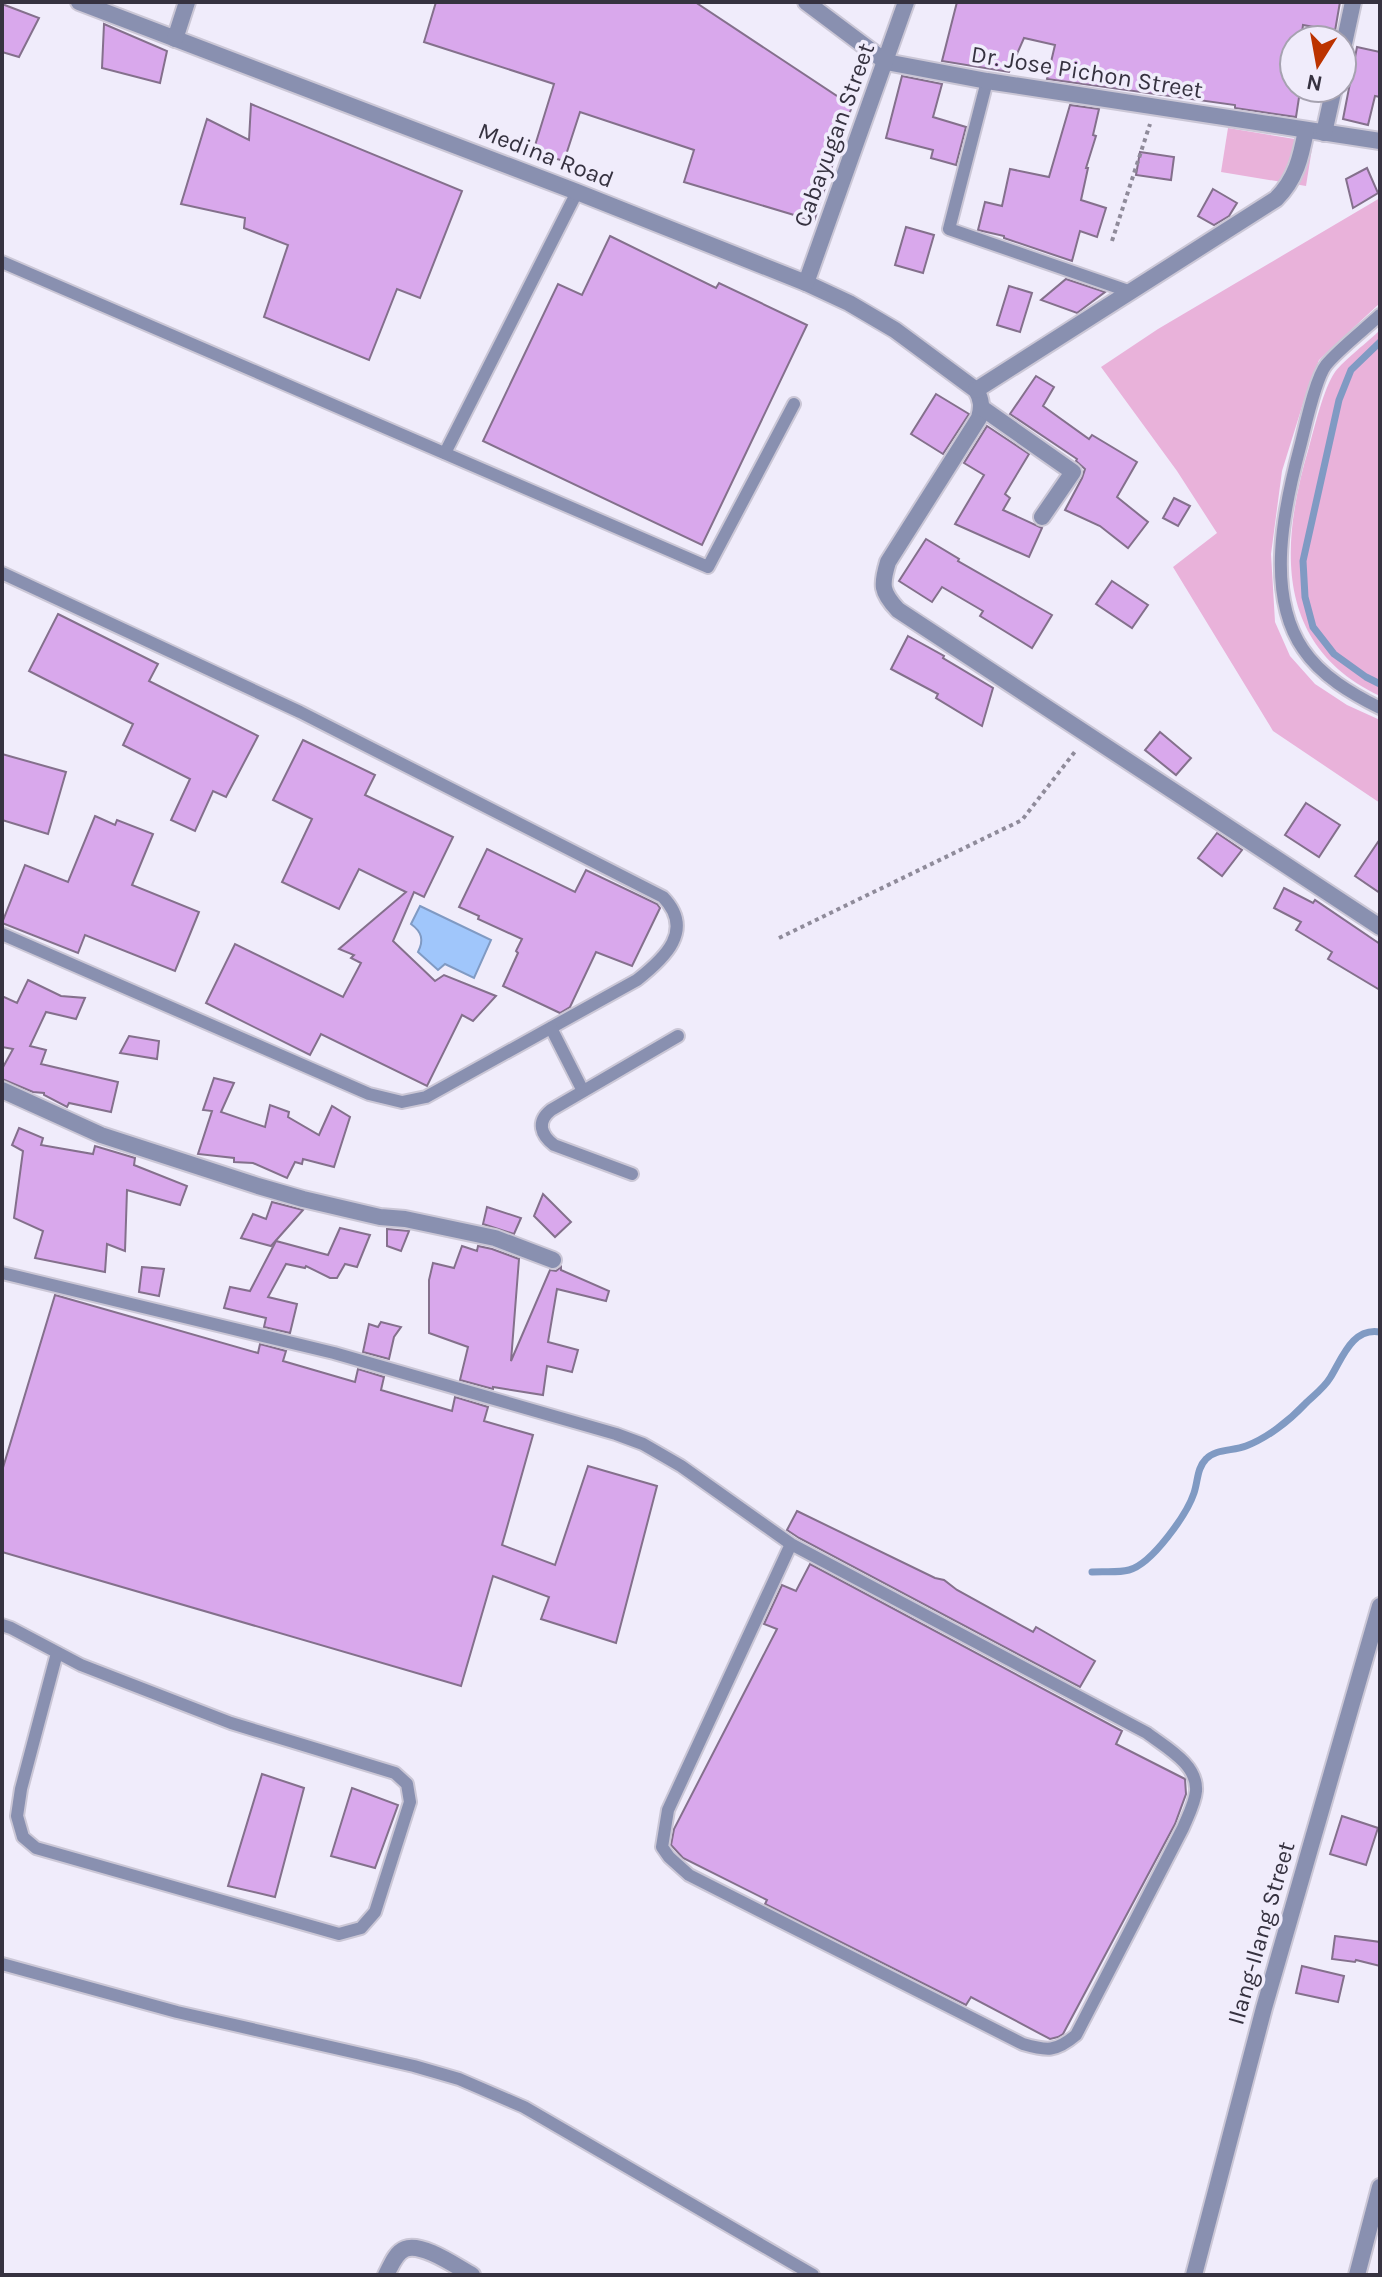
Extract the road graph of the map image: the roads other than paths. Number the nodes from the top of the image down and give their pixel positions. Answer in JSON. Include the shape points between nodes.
{"nodes":[{"id":1,"x":79,"y":2,"type":"edge"},
{"id":2,"x":187,"y":2,"type":"edge"},
{"id":3,"x":806,"y":2,"type":"edge"},
{"id":4,"x":906,"y":2,"type":"edge"},
{"id":5,"x":1353,"y":2,"type":"edge"},
{"id":6,"x":1348,"y":24,"type":"edge"},
{"id":7,"x":175,"y":39,"type":"junction"},
{"id":8,"x":886,"y":62,"type":"junction"},
{"id":9,"x":987,"y":81,"type":"junction"},
{"id":10,"x":1330,"y":104,"type":"edge"},
{"id":11,"x":1306,"y":130,"type":"junction"},
{"id":12,"x":1324,"y":133,"type":"junction"},
{"id":13,"x":1380,"y":141,"type":"edge"},
{"id":14,"x":577,"y":192,"type":"junction"},
{"id":15,"x":2,"y":262,"type":"edge"},
{"id":16,"x":806,"y":283,"type":"junction"},
{"id":17,"x":1131,"y":292,"type":"junction"},
{"id":18,"x":1380,"y":315,"type":"edge"},
{"id":19,"x":976,"y":390,"type":"junction"},
{"id":20,"x":794,"y":404,"type":"dead end"},
{"id":21,"x":982,"y":408,"type":"junction"},
{"id":22,"x":445,"y":453,"type":"junction"},
{"id":23,"x":1042,"y":517,"type":"dead end"},
{"id":24,"x":2,"y":573,"type":"edge"},
{"id":25,"x":1380,"y":708,"type":"edge"},
{"id":26,"x":1380,"y":927,"type":"edge"},
{"id":27,"x":2,"y":934,"type":"edge"},
{"id":28,"x":551,"y":1028,"type":"junction"},
{"id":29,"x":678,"y":1036,"type":"dead end"},
{"id":30,"x":2,"y":1090,"type":"edge"},
{"id":31,"x":583,"y":1091,"type":"junction"},
{"id":32,"x":632,"y":1174,"type":"dead end"},
{"id":33,"x":553,"y":1260,"type":"dead end"},
{"id":34,"x":2,"y":1273,"type":"edge"},
{"id":35,"x":791,"y":1544,"type":"junction"},
{"id":36,"x":1380,"y":1606,"type":"edge"},
{"id":37,"x":2,"y":1625,"type":"edge"},
{"id":38,"x":57,"y":1653,"type":"junction"},
{"id":39,"x":2,"y":1964,"type":"edge"},
{"id":40,"x":1380,"y":2187,"type":"edge"},
{"id":41,"x":386,"y":2275,"type":"edge"},
{"id":42,"x":472,"y":2275,"type":"edge"},
{"id":43,"x":813,"y":2275,"type":"edge"},
{"id":44,"x":1194,"y":2275,"type":"edge"},
{"id":45,"x":1357,"y":2275,"type":"edge"}],
"edges":[{"from":1,"to":7,"type":"street","name":"Medina Road"},
{"from":2,"to":7,"type":"street"},
{"from":3,"to":8,"type":"street","name":"Dr. Jose Pichon Street"},
{"from":4,"to":8,"type":"street","name":"Cabayugan Street"},
{"from":5,"to":6,"type":"street"},
{"from":7,"to":14,"type":"street","name":"Medina Road"},
{"from":8,"to":9,"type":"street","name":"Dr. Jose Pichon Street"},
{"from":8,"to":16,"type":"street","name":"Cabayugan Street"},
{"from":9,"to":11,"type":"street","name":"Dr. Jose Pichon Street"},
{"from":9,"to":17,"type":"lane","via":[[949,229]]},
{"from":10,"to":12,"type":"street"},
{"from":11,"to":12,"type":"street","name":"Dr. Jose Pichon Street"},
{"from":11,"to":17,"type":"street","via":[[1297,169],[1276,199]]},
{"from":12,"to":13,"type":"street","name":"Dr. Jose Pichon Street"},
{"from":14,"to":16,"type":"street","name":"Medina Road"},
{"from":14,"to":22,"type":"lane"},
{"from":15,"to":22,"type":"lane"},
{"from":16,"to":19,"type":"street","name":"Medina Road","via":[[895,330]]},
{"from":17,"to":19,"type":"street"},
{"from":18,"to":25,"type":"lane","via":[[1325,366],[1293,472],[1281,553],[1288,622],[1303,650],[1324,673]]},
{"from":19,"to":21,"type":"street"},
{"from":20,"to":22,"type":"lane","via":[[708,567]]},
{"from":21,"to":23,"type":"street","via":[[1073,472]]},
{"from":21,"to":26,"type":"street","via":[[888,562],[882,586],[886,597],[898,610]]},
{"from":24,"to":28,"type":"lane","via":[[300,712],[663,897],[676,922],[669,951],[637,980]]},
{"from":27,"to":28,"type":"lane","via":[[384,1099],[426,1097]]},
{"from":28,"to":31,"type":"lane"},
{"from":29,"to":31,"type":"lane"},
{"from":30,"to":33,"type":"street","via":[[101,1135],[258,1186],[380,1217],[495,1238]]},
{"from":31,"to":32,"type":"lane","via":[[545,1115],[545,1138]]},
{"from":34,"to":35,"type":"lane","via":[[334,1353],[616,1434],[681,1466]]},
{"from":35,"to":35,"type":"lane","via":[[1147,1733],[1194,1776],[1196,1794],[1183,1828],[1076,2035],[1062,2047],[1043,2050],[1023,2044],[689,1875],[662,1847],[668,1810]]},
{"from":36,"to":44,"type":"street","name":"Ilang-Ilang Street","via":[[1264,2008]]},
{"from":37,"to":38,"type":"lane"},
{"from":38,"to":38,"type":"lane","via":[[231,1723],[395,1773],[407,1784],[410,1802],[375,1912],[361,1928],[339,1934],[36,1848],[23,1837],[17,1816]]},
{"from":39,"to":43,"type":"lane","via":[[459,2079],[524,2107]]},
{"from":40,"to":45,"type":"street"},
{"from":41,"to":42,"type":"street","via":[[403,2249],[414,2248]]}]}
